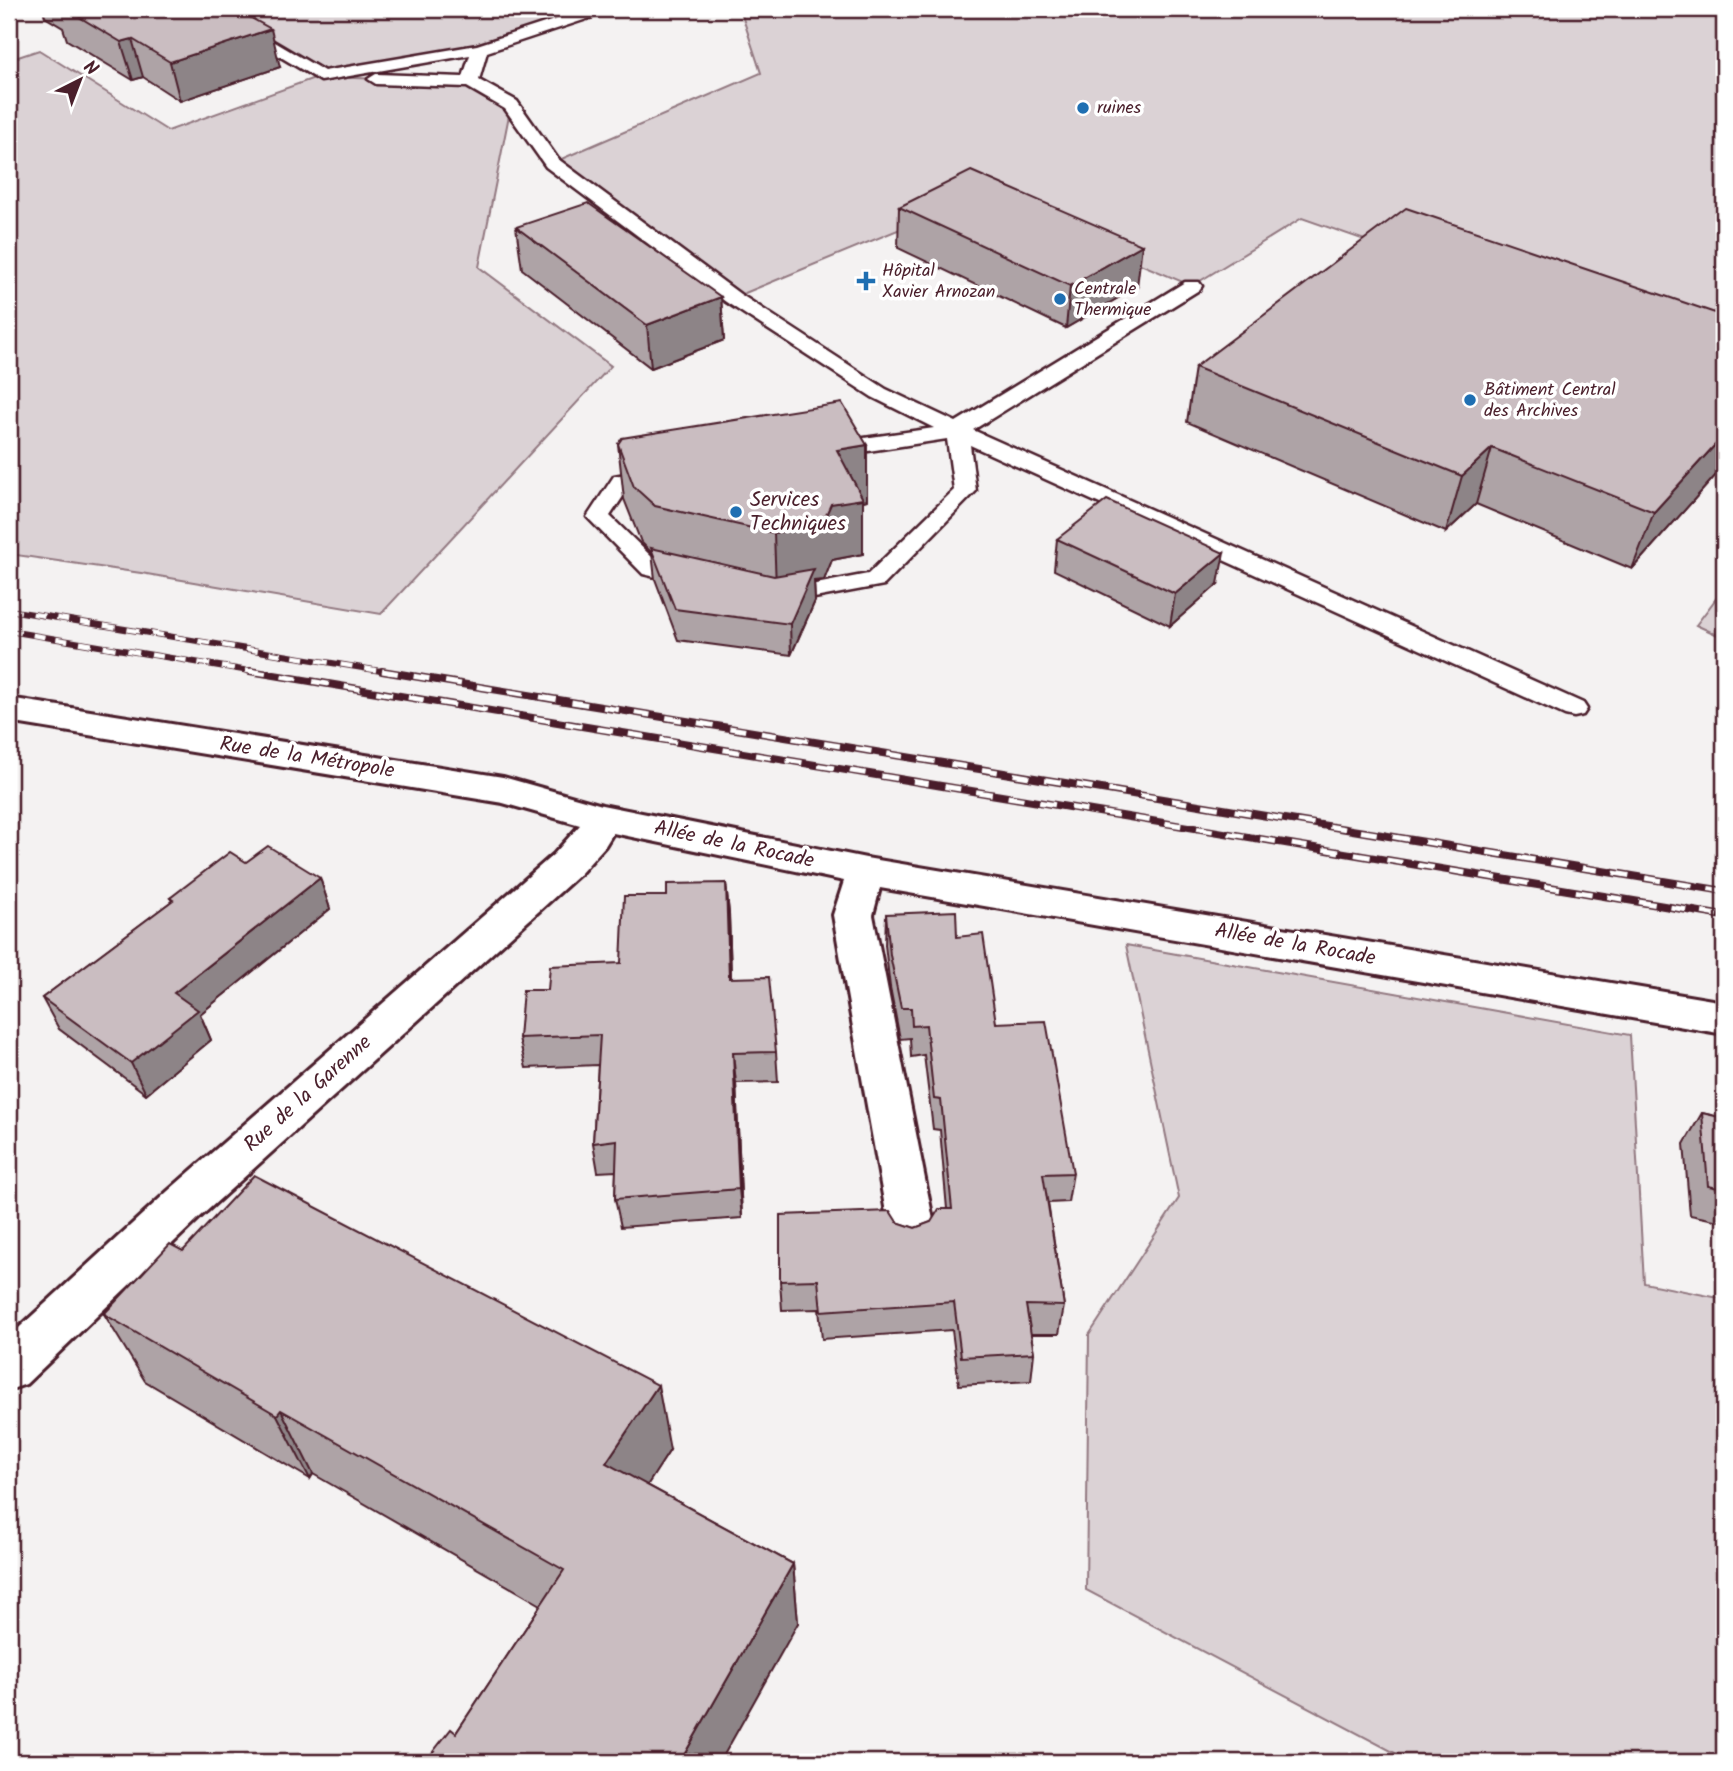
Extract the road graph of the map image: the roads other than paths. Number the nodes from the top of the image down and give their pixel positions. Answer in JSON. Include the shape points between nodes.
{"nodes":[{"id":1,"x":208,"y":9,"type":"edge"},
{"id":2,"x":603,"y":9,"type":"edge"},
{"id":3,"x":480,"y":49,"type":"junction"},
{"id":4,"x":321,"y":76,"type":"junction"},
{"id":5,"x":470,"y":82,"type":"junction"},
{"id":6,"x":1192,"y":286,"type":"dead end"},
{"id":7,"x":957,"y":431,"type":"junction"},
{"id":8,"x":810,"y":453,"type":"edge"},
{"id":9,"x":676,"y":473,"type":"edge"},
{"id":10,"x":714,"y":584,"type":"edge"},
{"id":11,"x":751,"y":593,"type":"edge"},
{"id":12,"x":1574,"y":709,"type":"dead end"},
{"id":13,"x":9,"y":710,"type":"edge"},
{"id":14,"x":602,"y":818,"type":"junction"},
{"id":15,"x":866,"y":872,"type":"junction"},
{"id":16,"x":1724,"y":1018,"type":"edge"},
{"id":17,"x":913,"y":1235,"type":"edge"},
{"id":18,"x":9,"y":1368,"type":"edge"}],
"edges":[{"from":1,"to":4,"type":"lane"},
{"from":2,"to":3,"type":"lane"},
{"from":3,"to":4,"type":"lane"},
{"from":3,"to":5,"type":"lane"},
{"from":4,"to":5,"type":"lane"},
{"from":5,"to":7,"type":"lane","via":[[511,105],[552,163],[733,298],[879,393]]},
{"from":6,"to":7,"type":"lane"},
{"from":7,"to":8,"type":"lane"},
{"from":7,"to":11,"type":"lane","via":[[965,491],[876,580],[776,598]]},
{"from":7,"to":12,"type":"lane"},
{"from":9,"to":10,"type":"lane","via":[[622,481],[598,517],[651,569]]},
{"from":13,"to":14,"type":"street","name":"Rue de la Métropole","via":[[503,790]]},
{"from":14,"to":15,"type":"street","name":"Allée de la Rocade"},
{"from":14,"to":18,"type":"street","name":"Rue de la Garenne","via":[[592,837],[567,864],[184,1204]]},
{"from":15,"to":16,"type":"street","name":"Allée de la Rocade"},
{"from":15,"to":17,"type":"street","via":[[853,915]]}]}
